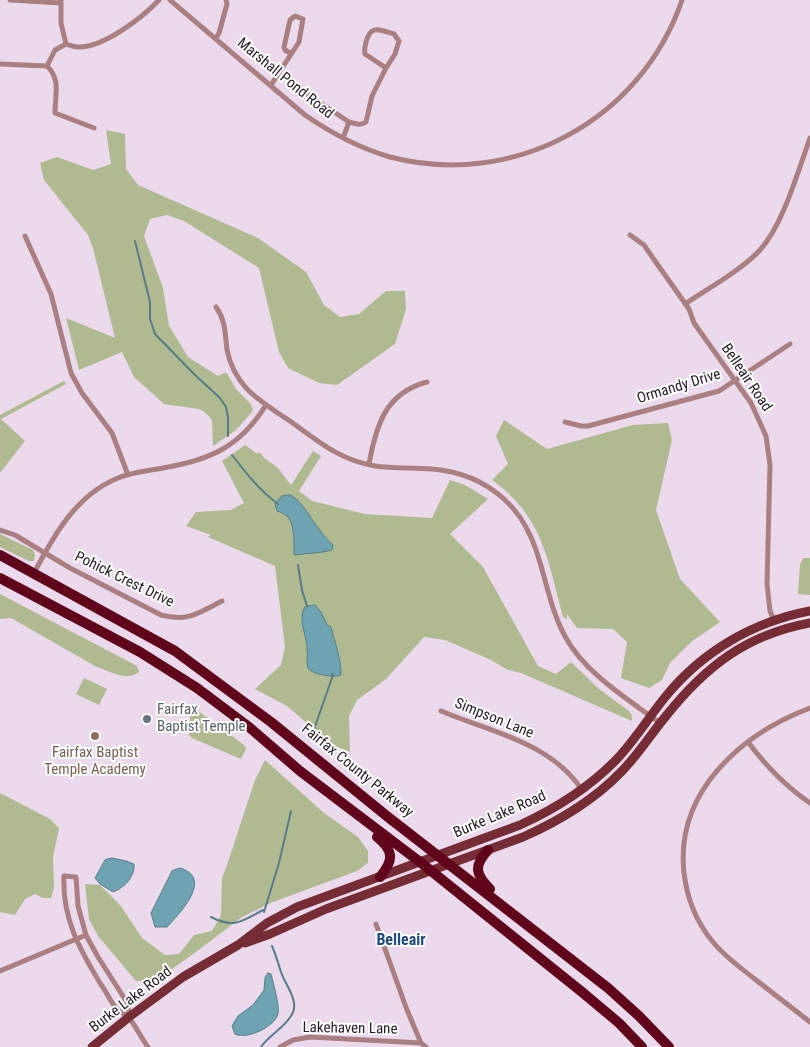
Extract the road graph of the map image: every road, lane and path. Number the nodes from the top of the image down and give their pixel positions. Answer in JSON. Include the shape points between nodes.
{"nodes":[{"id":1,"x":10,"y":0,"type":"edge"},
{"id":2,"x":159,"y":0,"type":"edge"},
{"id":3,"x":170,"y":0,"type":"edge"},
{"id":4,"x":226,"y":0,"type":"edge"},
{"id":5,"x":682,"y":0,"type":"edge"},
{"id":6,"x":61,"y":1,"type":"edge"},
{"id":7,"x":216,"y":38,"type":"junction"},
{"id":8,"x":66,"y":44,"type":"junction"},
{"id":9,"x":290,"y":53,"type":"junction"},
{"id":10,"x":0,"y":64,"type":"edge"},
{"id":11,"x":47,"y":66,"type":"junction"},
{"id":12,"x":386,"y":68,"type":"junction"},
{"id":13,"x":271,"y":85,"type":"junction"},
{"id":14,"x":307,"y":94,"type":"dead end"},
{"id":15,"x":349,"y":122,"type":"junction"},
{"id":16,"x":94,"y":128,"type":"dead end"},
{"id":17,"x":343,"y":138,"type":"junction"},
{"id":18,"x":810,"y":138,"type":"edge"},
{"id":19,"x":804,"y":154,"type":"junction"},
{"id":20,"x":810,"y":157,"type":"edge"},
{"id":21,"x":630,"y":235,"type":"dead end"},
{"id":22,"x":24,"y":236,"type":"dead end"},
{"id":23,"x":685,"y":304,"type":"junction"},
{"id":24,"x":216,"y":307,"type":"dead end"},
{"id":25,"x":790,"y":344,"type":"dead end"},
{"id":26,"x":427,"y":382,"type":"dead end"},
{"id":27,"x":734,"y":382,"type":"junction"},
{"id":28,"x":266,"y":405,"type":"junction"},
{"id":29,"x":565,"y":422,"type":"dead end"},
{"id":30,"x":369,"y":464,"type":"junction"},
{"id":31,"x":128,"y":475,"type":"junction"},
{"id":32,"x":0,"y":530,"type":"edge"},
{"id":33,"x":45,"y":553,"type":"junction"},
{"id":34,"x":0,"y":555,"type":"edge"},
{"id":35,"x":34,"y":573,"type":"junction"},
{"id":36,"x":0,"y":578,"type":"edge"},
{"id":37,"x":222,"y":601,"type":"dead end"},
{"id":38,"x":810,"y":611,"type":"edge"},
{"id":39,"x":774,"y":620,"type":"junction"},
{"id":40,"x":810,"y":623,"type":"edge"},
{"id":41,"x":810,"y":708,"type":"edge"},
{"id":42,"x":441,"y":711,"type":"dead end"},
{"id":43,"x":651,"y":716,"type":"junction"},
{"id":44,"x":660,"y":723,"type":"junction"},
{"id":45,"x":748,"y":742,"type":"junction"},
{"id":46,"x":582,"y":790,"type":"junction"},
{"id":47,"x":810,"y":803,"type":"edge"},
{"id":48,"x":350,"y":809,"type":"junction"},
{"id":49,"x":488,"y":850,"type":"junction"},
{"id":50,"x":438,"y":855,"type":"junction"},
{"id":51,"x":420,"y":862,"type":"junction"},
{"id":52,"x":450,"y":864,"type":"junction"},
{"id":53,"x":431,"y":871,"type":"junction"},
{"id":54,"x":380,"y":877,"type":"junction"},
{"id":55,"x":517,"y":916,"type":"junction"},
{"id":56,"x":376,"y":924,"type":"dead end"},
{"id":57,"x":86,"y":935,"type":"junction"},
{"id":58,"x":76,"y":940,"type":"junction"},
{"id":59,"x":238,"y":946,"type":"junction"},
{"id":60,"x":0,"y":972,"type":"edge"},
{"id":61,"x":129,"y":1017,"type":"junction"},
{"id":62,"x":810,"y":1022,"type":"edge"},
{"id":63,"x":423,"y":1045,"type":"edge"},
{"id":64,"x":92,"y":1047,"type":"edge"},
{"id":65,"x":148,"y":1047,"type":"edge"},
{"id":66,"x":280,"y":1047,"type":"edge"},
{"id":67,"x":642,"y":1047,"type":"edge"},
{"id":68,"x":669,"y":1047,"type":"edge"}],
"edges":[{"from":1,"to":6,"type":"street"},
{"from":2,"to":8,"type":"street","via":[[114,34],[83,47]]},
{"from":3,"to":7,"type":"street","name":"Marshall Pond Road"},
{"from":4,"to":7,"type":"street"},
{"from":5,"to":17,"type":"street","name":"Marshall Pond Road","via":[[659,49],[636,80],[596,118],[552,144],[512,158],[446,165],[390,156]]},
{"from":6,"to":8,"type":"street","via":[[61,24]]},
{"from":7,"to":13,"type":"street","name":"Marshall Pond Road"},
{"from":8,"to":11,"type":"street","via":[[55,50]]},
{"from":9,"to":9,"type":"street","via":[[299,42],[303,24],[301,17],[295,16],[290,20],[284,47]]},
{"from":9,"to":13,"type":"street"},
{"from":10,"to":11,"type":"street"},
{"from":11,"to":16,"type":"street","via":[[56,79],[54,113]]},
{"from":12,"to":12,"type":"street","via":[[365,54],[371,30],[394,34],[398,41]]},
{"from":12,"to":15,"type":"street","via":[[372,96],[366,122],[357,125]]},
{"from":13,"to":17,"type":"street","name":"Marshall Pond Road","via":[[305,115]]},
{"from":14,"to":15,"type":"street"},
{"from":15,"to":17,"type":"street"},
{"from":18,"to":19,"type":"street"},
{"from":19,"to":20,"type":"street"},
{"from":19,"to":23,"type":"street","via":[[778,224],[761,249]]},
{"from":21,"to":23,"type":"street","name":"Belleair Road","via":[[644,245]]},
{"from":22,"to":31,"type":"street","via":[[51,294],[71,373],[112,433]]},
{"from":23,"to":27,"type":"street","name":"Belleair Road"},
{"from":24,"to":28,"type":"street","via":[[224,321],[235,373]]},
{"from":25,"to":27,"type":"street","name":"Ormandy Drive"},
{"from":26,"to":30,"type":"street","via":[[406,390],[389,406],[373,442]]},
{"from":27,"to":29,"type":"street","name":"Ormandy Drive","via":[[719,391],[588,426]]},
{"from":27,"to":39,"type":"street","name":"Belleair Road","via":[[756,413],[768,444],[767,584]]},
{"from":28,"to":30,"type":"street","via":[[329,450]]},
{"from":28,"to":31,"type":"street","via":[[245,433],[217,454],[194,462]]},
{"from":30,"to":43,"type":"street","via":[[454,472],[480,482],[503,498],[532,538],[555,615],[571,648],[596,674]]},
{"from":31,"to":33,"type":"street","via":[[101,487],[82,501],[62,524]]},
{"from":32,"to":33,"type":"street","name":"Pohick Crest Drive"},
{"from":33,"to":35,"type":"street"},
{"from":33,"to":37,"type":"street","name":"Pohick Crest Drive","via":[[146,608],[175,619],[197,615]]},
{"from":34,"to":35,"type":"highway","name":"Fairfax County Parkway"},
{"from":35,"to":50,"type":"highway","name":"Fairfax County Parkway","via":[[175,651],[271,722]]},
{"from":36,"to":48,"type":"highway","via":[[180,676]]},
{"from":38,"to":39,"type":"main road","name":"Burke Lake Road"},
{"from":39,"to":43,"type":"main road","name":"Burke Lake Road","via":[[712,652],[681,679]]},
{"from":40,"to":44,"type":"main road","name":"Burke Lake Road","via":[[770,634],[733,652],[704,673]]},
{"from":41,"to":45,"type":"street"},
{"from":42,"to":46,"type":"street","name":"Simpson Lane","via":[[543,753],[567,771]]},
{"from":43,"to":44,"type":"street"},
{"from":43,"to":46,"type":"main road","name":"Burke Lake Road","via":[[614,762]]},
{"from":44,"to":49,"type":"main road","name":"Burke Lake Road","via":[[621,772],[577,808],[550,825]]},
{"from":45,"to":47,"type":"street","via":[[775,775]]},
{"from":45,"to":62,"type":"street","via":[[712,774],[695,802],[684,846],[686,886],[697,917],[723,953]]},
{"from":46,"to":50,"type":"main road","name":"Burke Lake Road","via":[[547,813]]},
{"from":48,"to":51,"type":"highway"},
{"from":48,"to":54,"type":"highway","via":[[389,849],[388,867]]},
{"from":49,"to":52,"type":"main road","name":"Burke Lake Road"},
{"from":49,"to":55,"type":"highway","via":[[478,864],[480,879]]},
{"from":50,"to":51,"type":"main road","name":"Burke Lake Road"},
{"from":50,"to":52,"type":"highway","name":"Fairfax County Parkway"},
{"from":51,"to":53,"type":"highway"},
{"from":51,"to":54,"type":"main road","name":"Burke Lake Road"},
{"from":52,"to":53,"type":"main road","name":"Burke Lake Road"},
{"from":52,"to":55,"type":"highway","name":"Fairfax County Parkway"},
{"from":53,"to":59,"type":"main road","name":"Burke Lake Road","via":[[326,909]]},
{"from":53,"to":67,"type":"highway","via":[[600,1006]]},
{"from":54,"to":59,"type":"main road","name":"Burke Lake Road","via":[[297,907],[267,923]]},
{"from":55,"to":68,"type":"highway","name":"Fairfax County Parkway","via":[[608,988]]},
{"from":56,"to":63,"type":"street"},
{"from":57,"to":58,"type":"street"},
{"from":57,"to":58,"type":"street","via":[[78,906],[76,877],[64,876],[66,908]]},
{"from":57,"to":61,"type":"street","via":[[128,1004]]},
{"from":58,"to":60,"type":"street"},
{"from":58,"to":61,"type":"street","via":[[117,1009]]},
{"from":59,"to":61,"type":"main road","name":"Burke Lake Road","via":[[183,977]]},
{"from":61,"to":64,"type":"main road","name":"Burke Lake Road"},
{"from":61,"to":65,"type":"street"},
{"from":63,"to":66,"type":"street","name":"Lakehaven Lane","via":[[310,1038],[293,1040]]}]}
